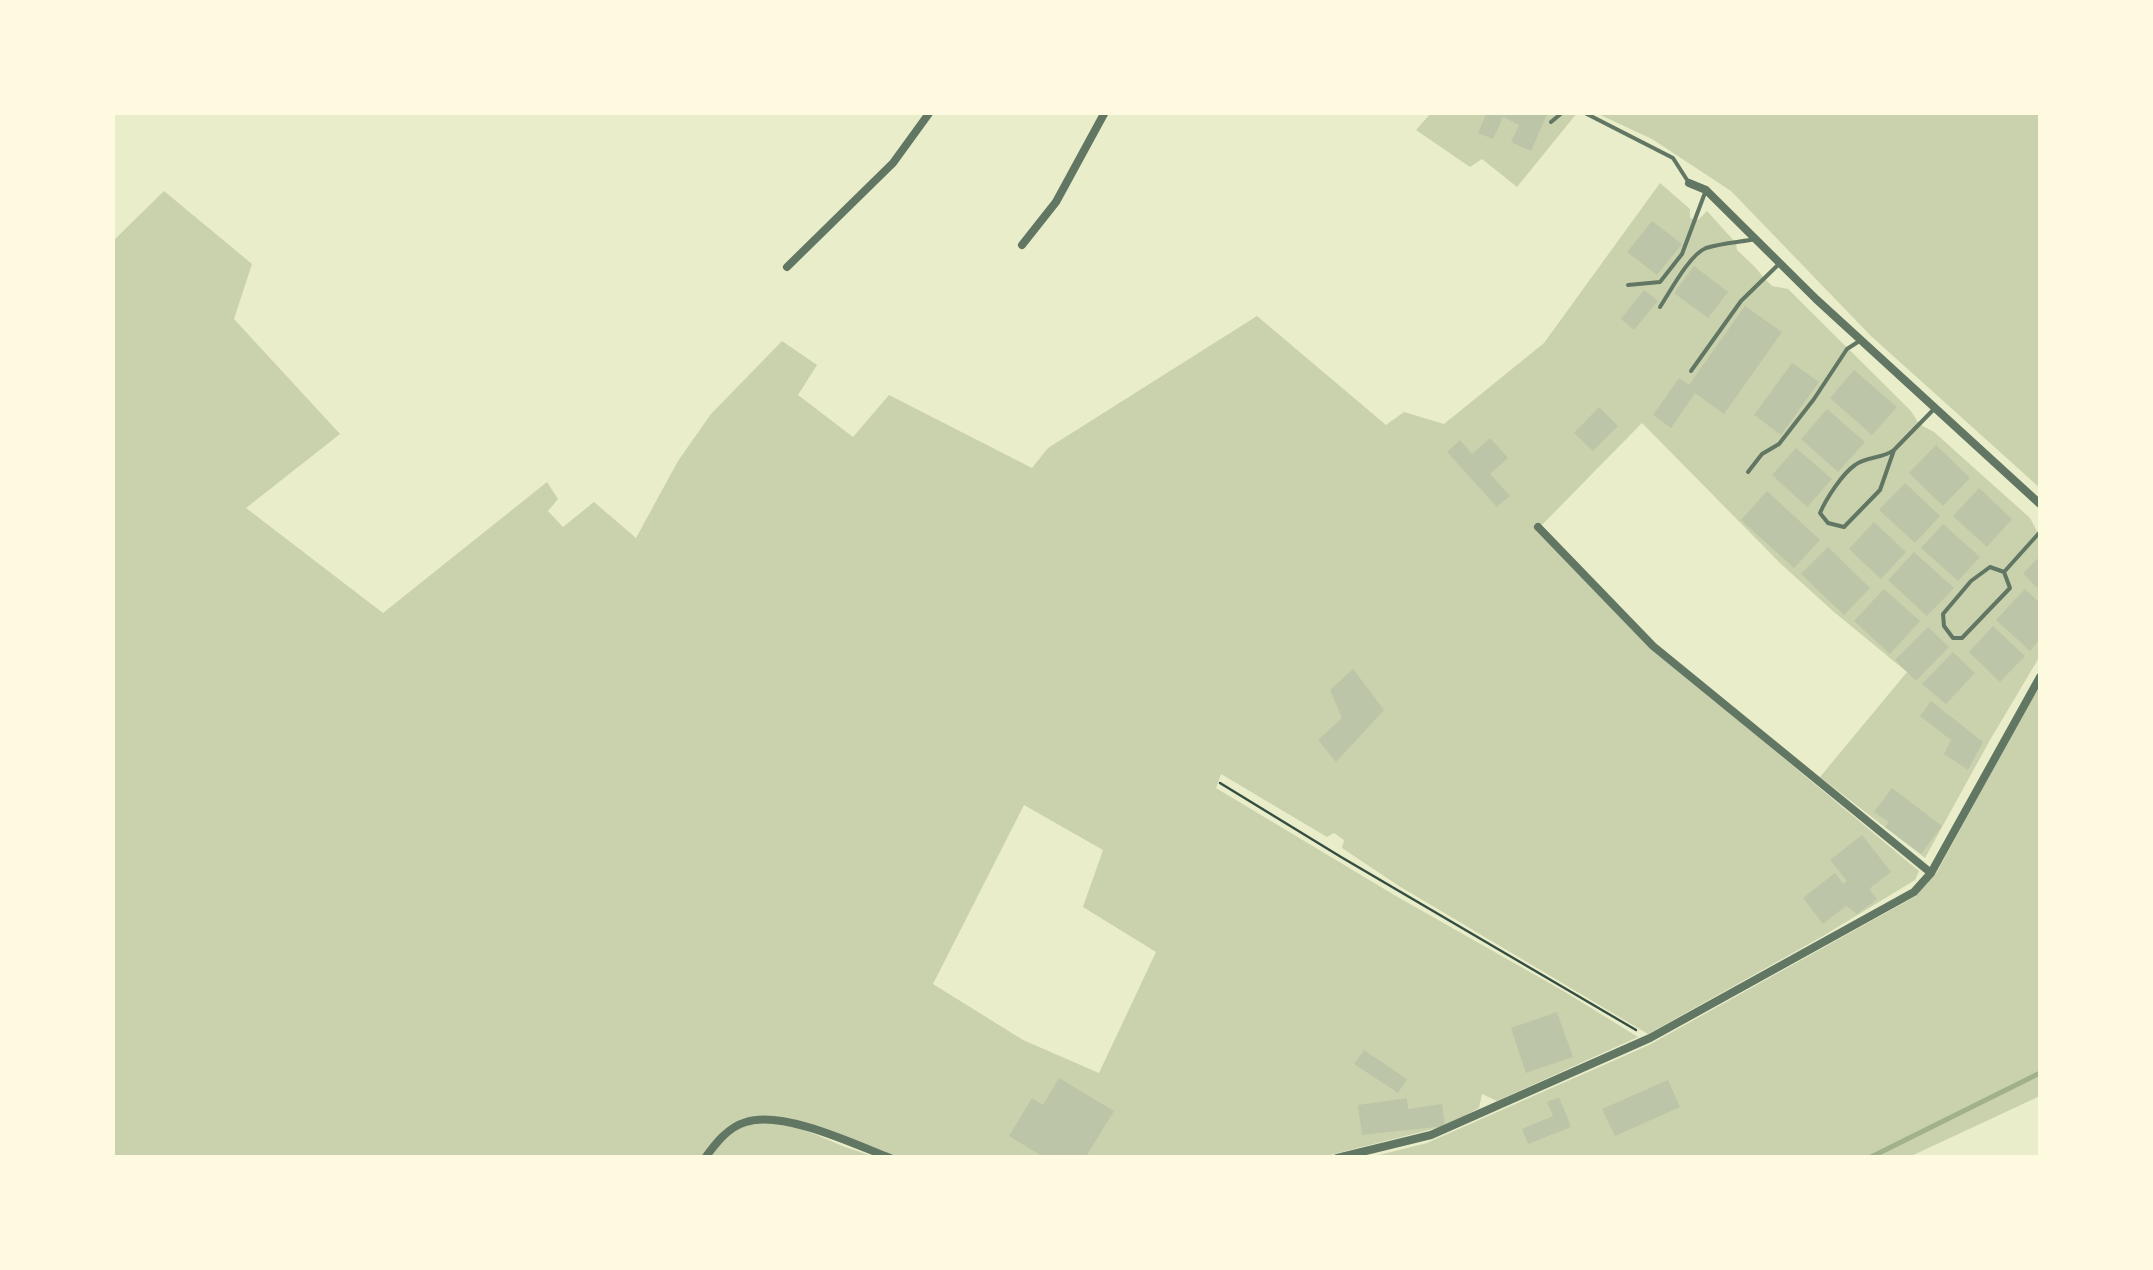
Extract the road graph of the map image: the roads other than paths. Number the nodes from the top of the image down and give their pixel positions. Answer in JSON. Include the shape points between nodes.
{"nodes":[{"id":1,"x":930,"y":112,"type":"edge"},
{"id":2,"x":1104,"y":112,"type":"edge"},
{"id":3,"x":1562,"y":112,"type":"edge"},
{"id":4,"x":1583,"y":112,"type":"edge"},
{"id":5,"x":1551,"y":122,"type":"dead end"},
{"id":6,"x":1689,"y":182,"type":"joint"},
{"id":7,"x":1706,"y":190,"type":"junction"},
{"id":8,"x":1756,"y":240,"type":"junction"},
{"id":9,"x":1022,"y":245,"type":"dead end"},
{"id":10,"x":1780,"y":263,"type":"junction"},
{"id":11,"x":787,"y":267,"type":"dead end"},
{"id":12,"x":1628,"y":285,"type":"dead end"},
{"id":13,"x":1660,"y":308,"type":"dead end"},
{"id":14,"x":1860,"y":340,"type":"junction"},
{"id":15,"x":1691,"y":370,"type":"dead end"},
{"id":16,"x":1935,"y":408,"type":"junction"},
{"id":17,"x":1894,"y":450,"type":"junction"},
{"id":18,"x":1748,"y":472,"type":"dead end"},
{"id":19,"x":2040,"y":504,"type":"edge"},
{"id":20,"x":1538,"y":528,"type":"dead end"},
{"id":21,"x":2040,"y":532,"type":"edge"},
{"id":22,"x":2004,"y":572,"type":"junction"},
{"id":23,"x":2040,"y":676,"type":"edge"},
{"id":24,"x":1931,"y":873,"type":"junction"},
{"id":25,"x":704,"y":1158,"type":"edge"},
{"id":26,"x":890,"y":1158,"type":"edge"},
{"id":27,"x":1337,"y":1158,"type":"edge"}],
"edges":[{"from":1,"to":11,"type":"street","via":[[893,163]]},
{"from":2,"to":9,"type":"street","via":[[1056,202]]},
{"from":3,"to":5,"type":"lane"},
{"from":4,"to":6,"type":"lane","via":[[1673,158]]},
{"from":6,"to":7,"type":"street"},
{"from":7,"to":8,"type":"street"},
{"from":7,"to":12,"type":"lane","via":[[1682,254],[1660,282]]},
{"from":8,"to":10,"type":"street"},
{"from":8,"to":13,"type":"lane","via":[[1698,253]]},
{"from":10,"to":14,"type":"street"},
{"from":10,"to":15,"type":"lane","via":[[1741,300]]},
{"from":14,"to":16,"type":"street"},
{"from":14,"to":18,"type":"lane","via":[[1847,348],[1779,444]]},
{"from":16,"to":17,"type":"lane"},
{"from":16,"to":19,"type":"street"},
{"from":17,"to":17,"type":"lane","via":[[1880,490],[1844,527],[1828,524],[1820,513],[1825,500],[1855,465]]},
{"from":20,"to":24,"type":"street","via":[[1653,646]]},
{"from":21,"to":22,"type":"lane"},
{"from":22,"to":22,"type":"lane","via":[[2010,588],[1962,638],[1953,638],[1943,614],[1971,581],[1990,568]]},
{"from":23,"to":24,"type":"street"},
{"from":24,"to":27,"type":"street","via":[[1914,892],[1650,1038],[1432,1135]]},
{"from":25,"to":26,"type":"street","via":[[726,1133],[762,1120],[794,1123]]}]}
